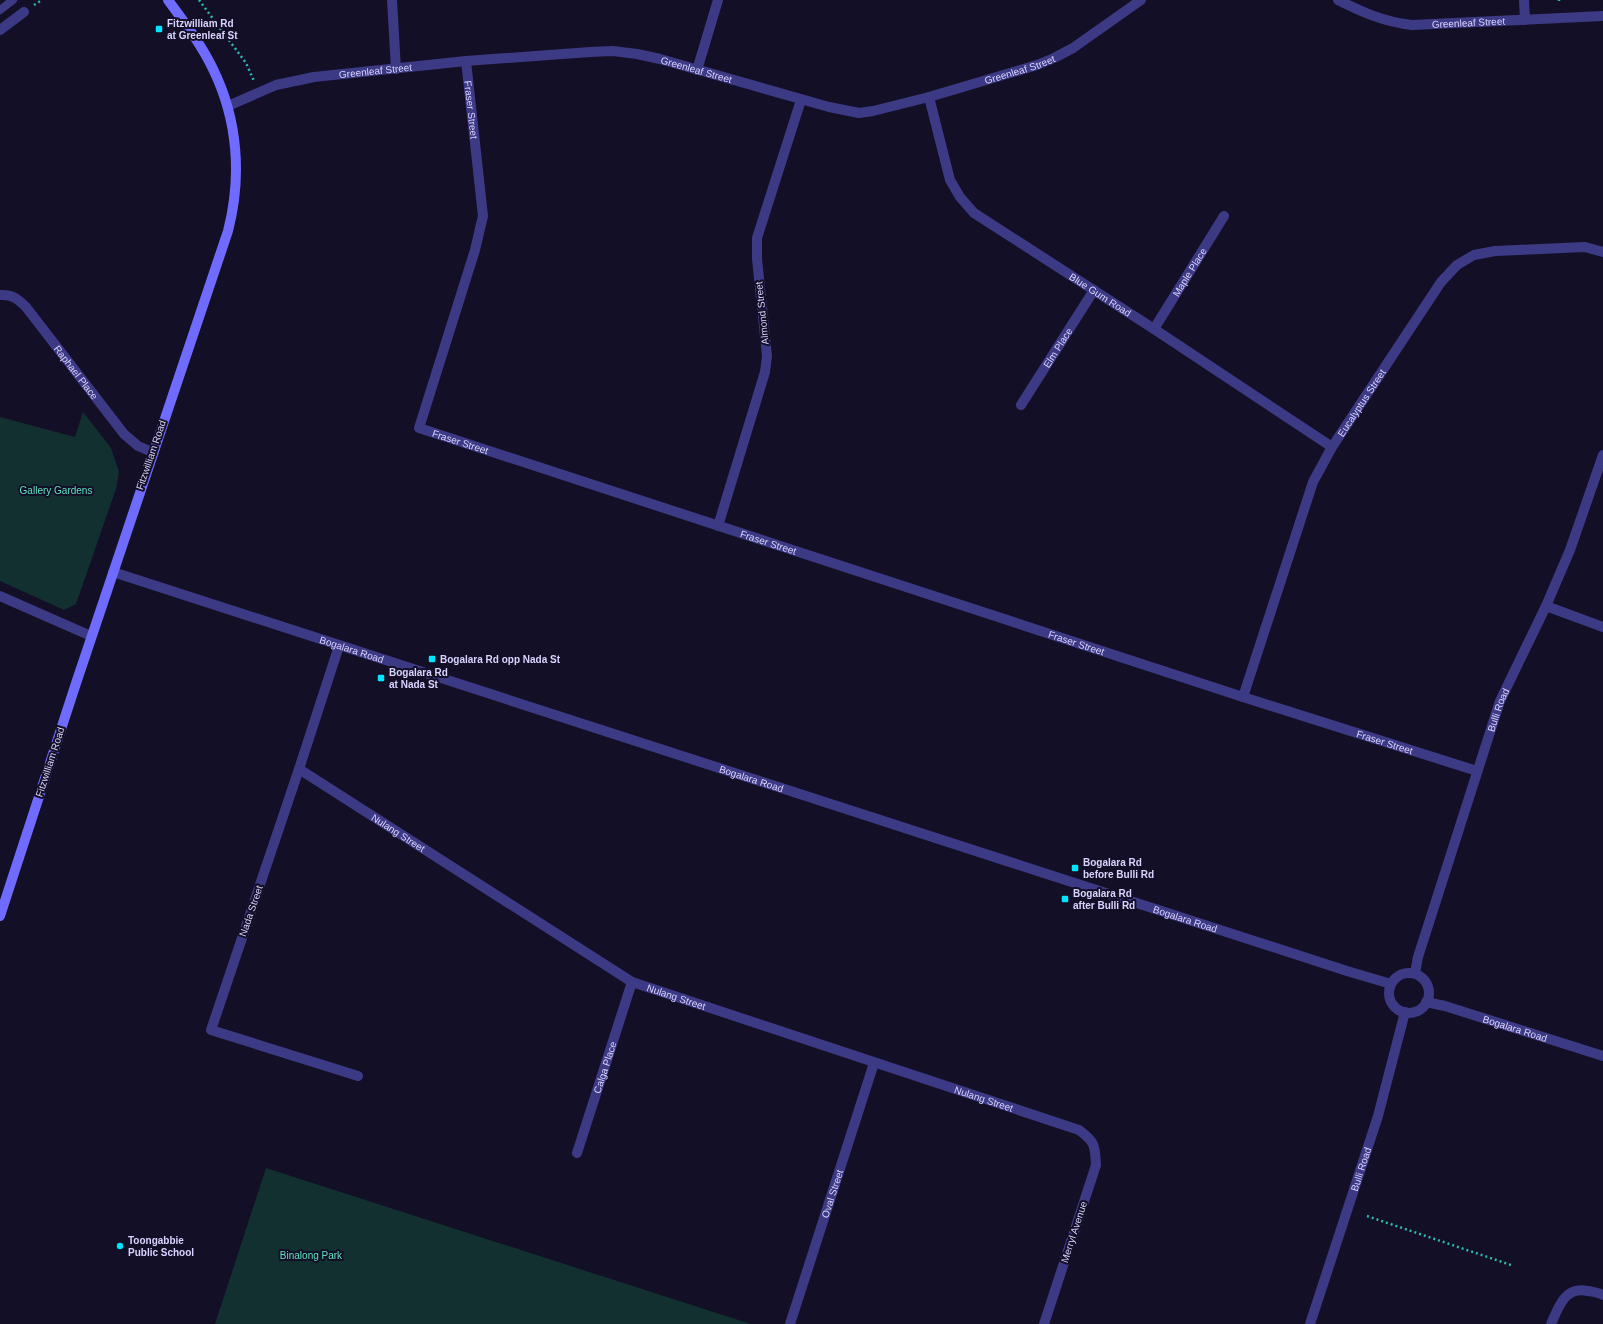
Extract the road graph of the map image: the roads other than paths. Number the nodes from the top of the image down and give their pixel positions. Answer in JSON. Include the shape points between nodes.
{"nodes":[{"id":1,"x":13,"y":0,"type":"edge"},
{"id":2,"x":168,"y":0,"type":"edge"},
{"id":3,"x":392,"y":0,"type":"edge"},
{"id":4,"x":718,"y":0,"type":"edge"},
{"id":5,"x":1141,"y":0,"type":"edge"},
{"id":6,"x":1338,"y":0,"type":"edge"},
{"id":7,"x":1524,"y":0,"type":"edge"},
{"id":8,"x":0,"y":10,"type":"edge"},
{"id":9,"x":24,"y":12,"type":"dead end"},
{"id":10,"x":1603,"y":16,"type":"edge"},
{"id":11,"x":1525,"y":20,"type":"junction"},
{"id":12,"x":0,"y":30,"type":"edge"},
{"id":13,"x":466,"y":61,"type":"junction"},
{"id":14,"x":396,"y":69,"type":"junction"},
{"id":15,"x":697,"y":70,"type":"junction"},
{"id":16,"x":929,"y":97,"type":"junction"},
{"id":17,"x":801,"y":100,"type":"junction"},
{"id":18,"x":228,"y":106,"type":"junction"},
{"id":19,"x":1224,"y":216,"type":"dead end"},
{"id":20,"x":1603,"y":252,"type":"edge"},
{"id":21,"x":1094,"y":290,"type":"junction"},
{"id":22,"x":0,"y":295,"type":"edge"},
{"id":23,"x":1154,"y":329,"type":"junction"},
{"id":24,"x":1021,"y":405,"type":"dead end"},
{"id":25,"x":1332,"y":447,"type":"junction"},
{"id":26,"x":152,"y":452,"type":"junction"},
{"id":27,"x":1603,"y":455,"type":"edge"},
{"id":28,"x":718,"y":526,"type":"junction"},
{"id":29,"x":113,"y":572,"type":"junction"},
{"id":30,"x":0,"y":596,"type":"edge"},
{"id":31,"x":1546,"y":606,"type":"junction"},
{"id":32,"x":1603,"y":627,"type":"edge"},
{"id":33,"x":91,"y":636,"type":"junction"},
{"id":34,"x":339,"y":646,"type":"junction"},
{"id":35,"x":1243,"y":697,"type":"junction"},
{"id":36,"x":300,"y":769,"type":"junction"},
{"id":37,"x":1477,"y":771,"type":"junction"},
{"id":38,"x":0,"y":916,"type":"edge"},
{"id":39,"x":1414,"y":973,"type":"junction"},
{"id":40,"x":632,"y":982,"type":"junction"},
{"id":41,"x":1391,"y":984,"type":"junction"},
{"id":42,"x":1426,"y":1002,"type":"junction"},
{"id":43,"x":1405,"y":1012,"type":"junction"},
{"id":44,"x":1603,"y":1056,"type":"edge"},
{"id":45,"x":874,"y":1063,"type":"junction"},
{"id":46,"x":358,"y":1076,"type":"dead end"},
{"id":47,"x":1092,"y":1140,"type":"joint"},
{"id":48,"x":578,"y":1153,"type":"dead end"},
{"id":49,"x":1603,"y":1295,"type":"edge"},
{"id":50,"x":790,"y":1324,"type":"edge"},
{"id":51,"x":1044,"y":1324,"type":"edge"},
{"id":52,"x":1310,"y":1324,"type":"edge"},
{"id":53,"x":1551,"y":1324,"type":"edge"}],
"edges":[{"from":1,"to":8,"type":"lane"},
{"from":2,"to":18,"type":"main road","name":"Fitzwilliam Road","via":[[213,69]]},
{"from":3,"to":14,"type":"street"},
{"from":4,"to":15,"type":"street"},
{"from":5,"to":16,"type":"street","name":"Greenleaf Street","via":[[1073,48],[1054,58]]},
{"from":6,"to":11,"type":"street","name":"Greenleaf Street","via":[[1365,14],[1396,23],[1428,25]]},
{"from":7,"to":11,"type":"street"},
{"from":9,"to":12,"type":"street"},
{"from":10,"to":11,"type":"street","name":"Greenleaf Street"},
{"from":13,"to":14,"type":"street","name":"Greenleaf Street"},
{"from":13,"to":15,"type":"street","name":"Greenleaf Street","via":[[614,51],[637,54]]},
{"from":13,"to":28,"type":"street","name":"Fraser Street","via":[[483,216],[475,250],[419,428]]},
{"from":14,"to":18,"type":"street","name":"Greenleaf Street","via":[[314,77],[276,85]]},
{"from":15,"to":17,"type":"street","name":"Greenleaf Street"},
{"from":16,"to":17,"type":"street","name":"Greenleaf Street","via":[[873,112],[859,113]]},
{"from":16,"to":21,"type":"street","name":"Blue Gum Road","via":[[950,180],[960,197],[974,213]]},
{"from":17,"to":28,"type":"street","name":"Almond Street","via":[[757,238],[767,356],[765,372]]},
{"from":18,"to":26,"type":"main road","name":"Fitzwilliam Road","via":[[236,162],[236,195],[232,214]]},
{"from":19,"to":23,"type":"street","name":"Maple Place"},
{"from":20,"to":25,"type":"street","name":"Eucalyptus Street","via":[[1585,247],[1495,251],[1474,254],[1457,265],[1441,282]]},
{"from":21,"to":23,"type":"street","name":"Blue Gum Road"},
{"from":21,"to":24,"type":"street","name":"Elm Place"},
{"from":22,"to":26,"type":"street","name":"Raphael Place","via":[[15,297],[26,307],[124,434],[138,446]]},
{"from":23,"to":25,"type":"street","name":"Blue Gum Road"},
{"from":25,"to":35,"type":"street","name":"Eucalyptus Street","via":[[1313,482]]},
{"from":26,"to":29,"type":"main road","name":"Fitzwilliam Road"},
{"from":27,"to":31,"type":"street","name":"Bulli Road","via":[[1570,550]]},
{"from":28,"to":35,"type":"street","name":"Fraser Street"},
{"from":29,"to":33,"type":"main road","name":"Fitzwilliam Road"},
{"from":29,"to":34,"type":"street","name":"Bogalara Road"},
{"from":30,"to":33,"type":"street"},
{"from":31,"to":32,"type":"street"},
{"from":31,"to":37,"type":"street","name":"Bulli Road","via":[[1500,701]]},
{"from":33,"to":38,"type":"main road","name":"Fitzwilliam Road"},
{"from":34,"to":36,"type":"street","name":"Nada Street"},
{"from":34,"to":41,"type":"street","name":"Bogalara Road"},
{"from":35,"to":37,"type":"street","name":"Fraser Street"},
{"from":36,"to":40,"type":"street","name":"Nulang Street"},
{"from":36,"to":46,"type":"street","name":"Nada Street","via":[[211,1030]]},
{"from":37,"to":39,"type":"street","name":"Bulli Road"},
{"from":39,"to":41,"type":"street","via":[[1404,973]]},
{"from":39,"to":42,"type":"street","via":[[1427,985],[1429,994]]},
{"from":40,"to":45,"type":"street","name":"Nulang Street"},
{"from":40,"to":48,"type":"street","name":"Calga Place"},
{"from":41,"to":43,"type":"street","via":[[1388,990],[1392,1004]]},
{"from":42,"to":43,"type":"street","via":[[1413,1012]]},
{"from":42,"to":44,"type":"street","name":"Bogalara Road"},
{"from":43,"to":52,"type":"street","name":"Bulli Road","via":[[1378,1116]]},
{"from":45,"to":47,"type":"street","name":"Nulang Street","via":[[1079,1130]]},
{"from":45,"to":50,"type":"street","name":"Oval Street"},
{"from":47,"to":51,"type":"street","name":"Merryl Avenue","via":[[1096,1165]]},
{"from":49,"to":53,"type":"street","via":[[1580,1289],[1568,1293]]}]}
